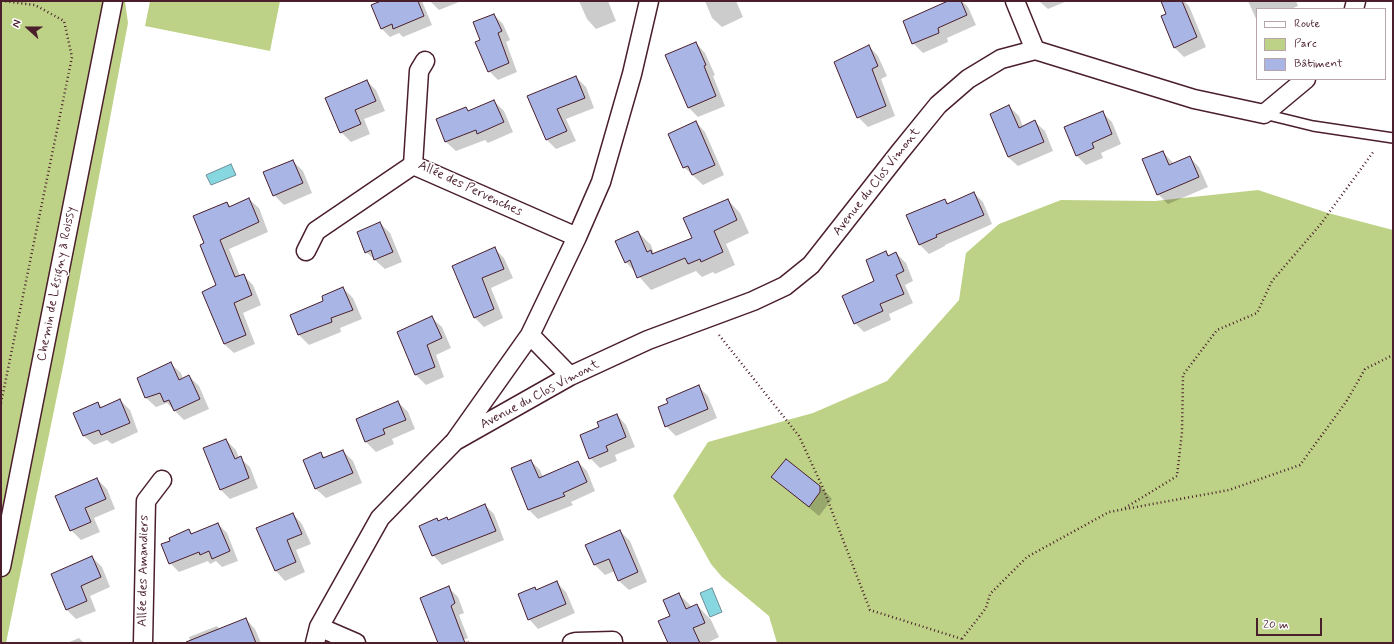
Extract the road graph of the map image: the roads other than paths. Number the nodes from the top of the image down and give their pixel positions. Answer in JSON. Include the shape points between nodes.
{"nodes":[{"id":1,"x":113,"y":1,"type":"edge"},
{"id":2,"x":649,"y":1,"type":"edge"},
{"id":3,"x":1015,"y":1,"type":"edge"},
{"id":4,"x":1035,"y":50,"type":"junction"},
{"id":5,"x":425,"y":61,"type":"dead end"},
{"id":6,"x":1305,"y":80,"type":"edge"},
{"id":7,"x":1264,"y":114,"type":"junction"},
{"id":8,"x":1389,"y":137,"type":"edge"},
{"id":9,"x":413,"y":166,"type":"junction"},
{"id":10,"x":577,"y":237,"type":"junction"},
{"id":11,"x":306,"y":251,"type":"dead end"},
{"id":12,"x":530,"y":335,"type":"junction"},
{"id":13,"x":570,"y":376,"type":"junction"},
{"id":14,"x":455,"y":441,"type":"junction"},
{"id":15,"x":162,"y":480,"type":"dead end"},
{"id":16,"x":1,"y":566,"type":"edge"},
{"id":17,"x":317,"y":635,"type":"edge"},
{"id":18,"x":613,"y":641,"type":"dead end"},
{"id":19,"x":143,"y":643,"type":"edge"},
{"id":20,"x":356,"y":643,"type":"edge"},
{"id":21,"x":572,"y":643,"type":"edge"}],
"edges":[{"from":1,"to":16,"type":"street","name":"Chemin de Lésigny à Roissy"},
{"from":2,"to":10,"type":"street","name":"Avenue du Clos Vimont","via":[[632,74],[601,182]]},
{"from":3,"to":4,"type":"street"},
{"from":4,"to":7,"type":"street","via":[[1194,99]]},
{"from":4,"to":13,"type":"street","name":"Avenue du Clos Vimont","via":[[1001,59],[968,80],[938,105],[811,265],[785,286],[753,301],[648,340]]},
{"from":5,"to":9,"type":"street","name":"Allée des Pervenches","via":[[419,71]]},
{"from":6,"to":7,"type":"street"},
{"from":7,"to":8,"type":"lane","via":[[1313,126]]},
{"from":9,"to":10,"type":"street","name":"Allée des Pervenches"},
{"from":9,"to":11,"type":"street","via":[[316,231]]},
{"from":10,"to":12,"type":"street","name":"Avenue du Clos Vimont"},
{"from":12,"to":13,"type":"street"},
{"from":12,"to":14,"type":"street","name":"Avenue du Clos Vimont"},
{"from":13,"to":14,"type":"street","name":"Avenue du Clos Vimont"},
{"from":14,"to":17,"type":"street","name":"Avenue du Clos Vimont","via":[[380,518]]},
{"from":15,"to":19,"type":"street","name":"Allée des Amandiers","via":[[146,501]]},
{"from":17,"to":20,"type":"street"},
{"from":18,"to":21,"type":"street"}]}
